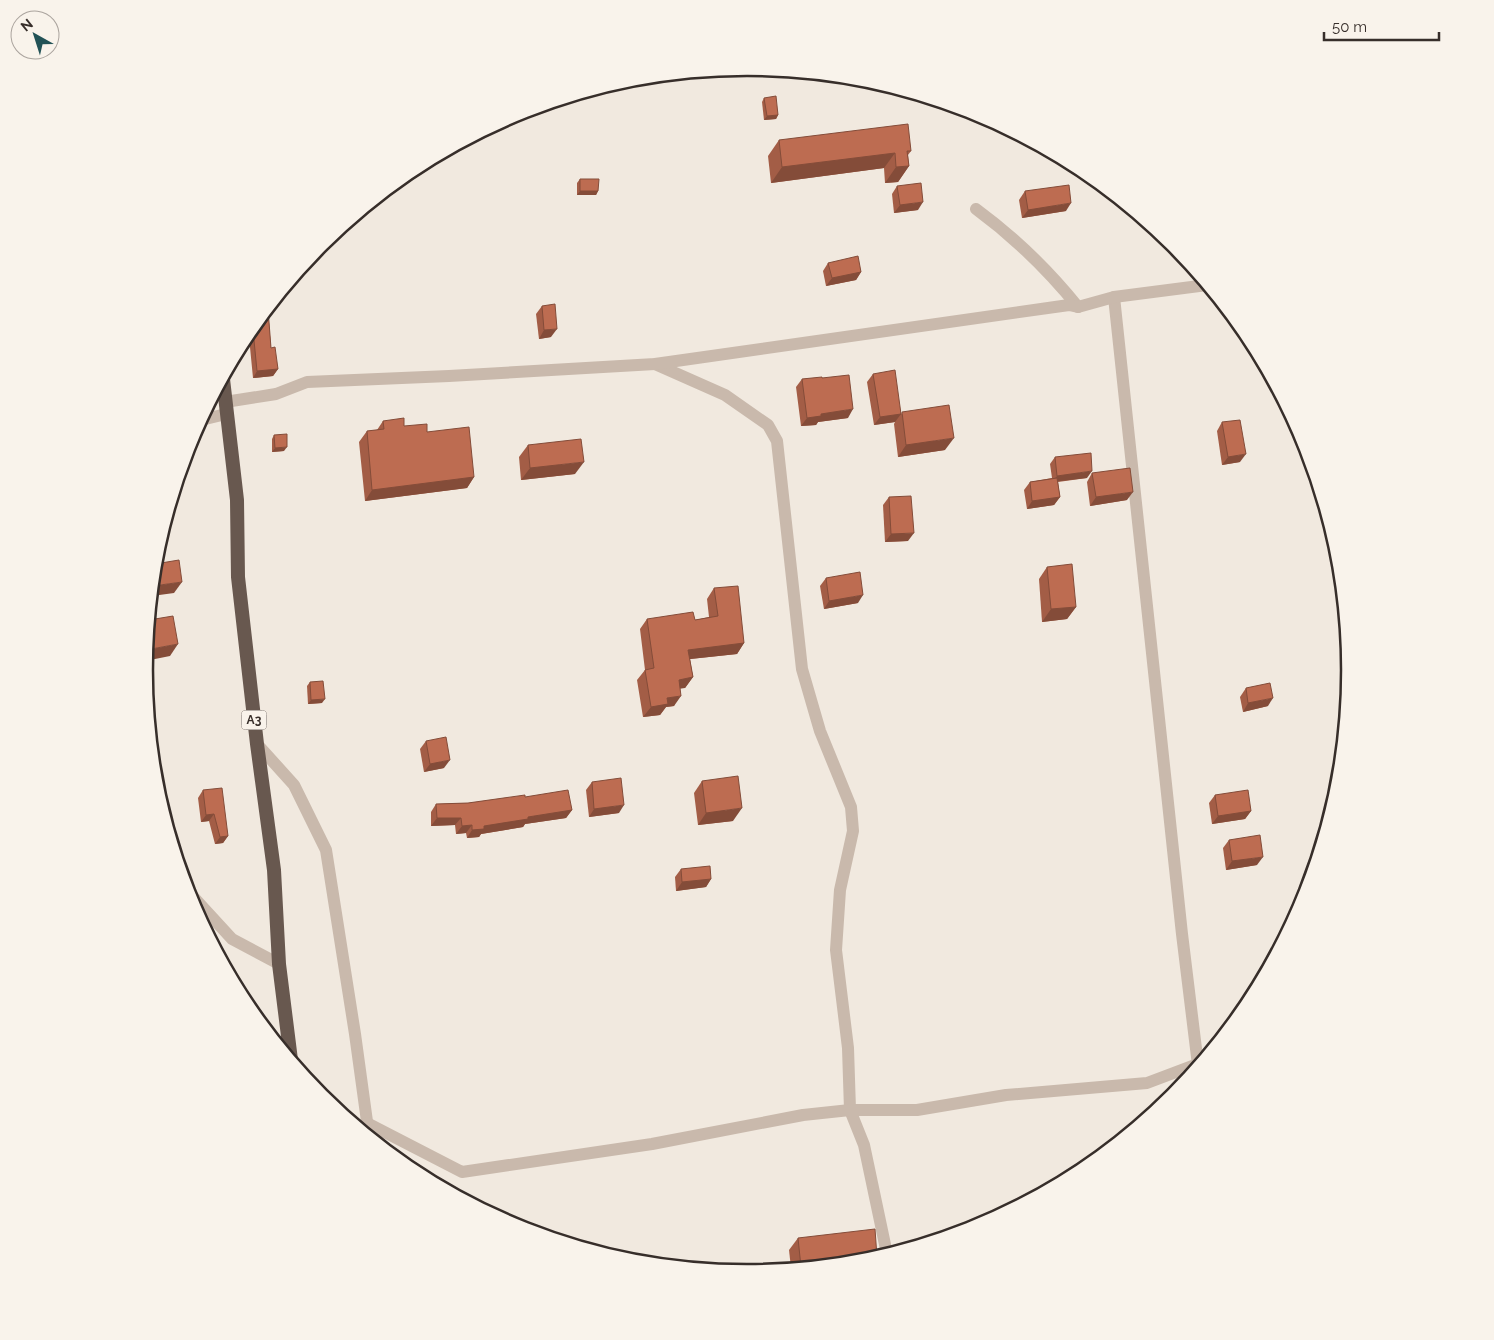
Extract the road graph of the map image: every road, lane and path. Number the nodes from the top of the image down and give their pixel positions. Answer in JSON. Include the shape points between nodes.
{"nodes":[{"id":1,"x":976,"y":209,"type":"dead end"},
{"id":2,"x":1199,"y":286,"type":"edge"},
{"id":3,"x":1114,"y":297,"type":"junction"},
{"id":4,"x":1078,"y":307,"type":"junction"},
{"id":5,"x":655,"y":364,"type":"junction"},
{"id":6,"x":224,"y":390,"type":"edge"},
{"id":7,"x":226,"y":408,"type":"junction"},
{"id":8,"x":210,"y":416,"type":"edge"},
{"id":9,"x":257,"y":744,"type":"junction"},
{"id":10,"x":203,"y":907,"type":"edge"},
{"id":11,"x":279,"y":964,"type":"junction"},
{"id":12,"x":289,"y":1047,"type":"edge"},
{"id":13,"x":1198,"y":1055,"type":"edge"},
{"id":14,"x":1186,"y":1069,"type":"edge"},
{"id":15,"x":850,"y":1110,"type":"junction"},
{"id":16,"x":368,"y":1126,"type":"edge"},
{"id":17,"x":376,"y":1133,"type":"edge"},
{"id":18,"x":886,"y":1247,"type":"edge"}],
"edges":[{"from":1,"to":4,"type":"street","via":[[1027,252]]},
{"from":2,"to":3,"type":"street"},
{"from":3,"to":4,"type":"street"},
{"from":3,"to":13,"type":"street"},
{"from":4,"to":5,"type":"street"},
{"from":5,"to":7,"type":"street","via":[[308,382]]},
{"from":5,"to":15,"type":"street","via":[[726,395],[768,425],[777,441],[802,668],[820,731],[851,807],[853,831],[840,890],[836,950],[848,1048]]},
{"from":6,"to":7,"type":"highway","number":"A3"},
{"from":7,"to":8,"type":"street"},
{"from":7,"to":9,"type":"highway","number":"A3","via":[[237,500],[238,578]]},
{"from":9,"to":11,"type":"highway","number":"A3","via":[[274,870]]},
{"from":9,"to":16,"type":"street","via":[[294,785],[326,850]]},
{"from":10,"to":11,"type":"street","via":[[232,940]]},
{"from":11,"to":12,"type":"highway","number":"A3"},
{"from":14,"to":15,"type":"street","via":[[1147,1083],[1006,1095],[916,1110]]},
{"from":15,"to":17,"type":"street","via":[[462,1172]]},
{"from":15,"to":18,"type":"street","via":[[864,1145]]}]}
